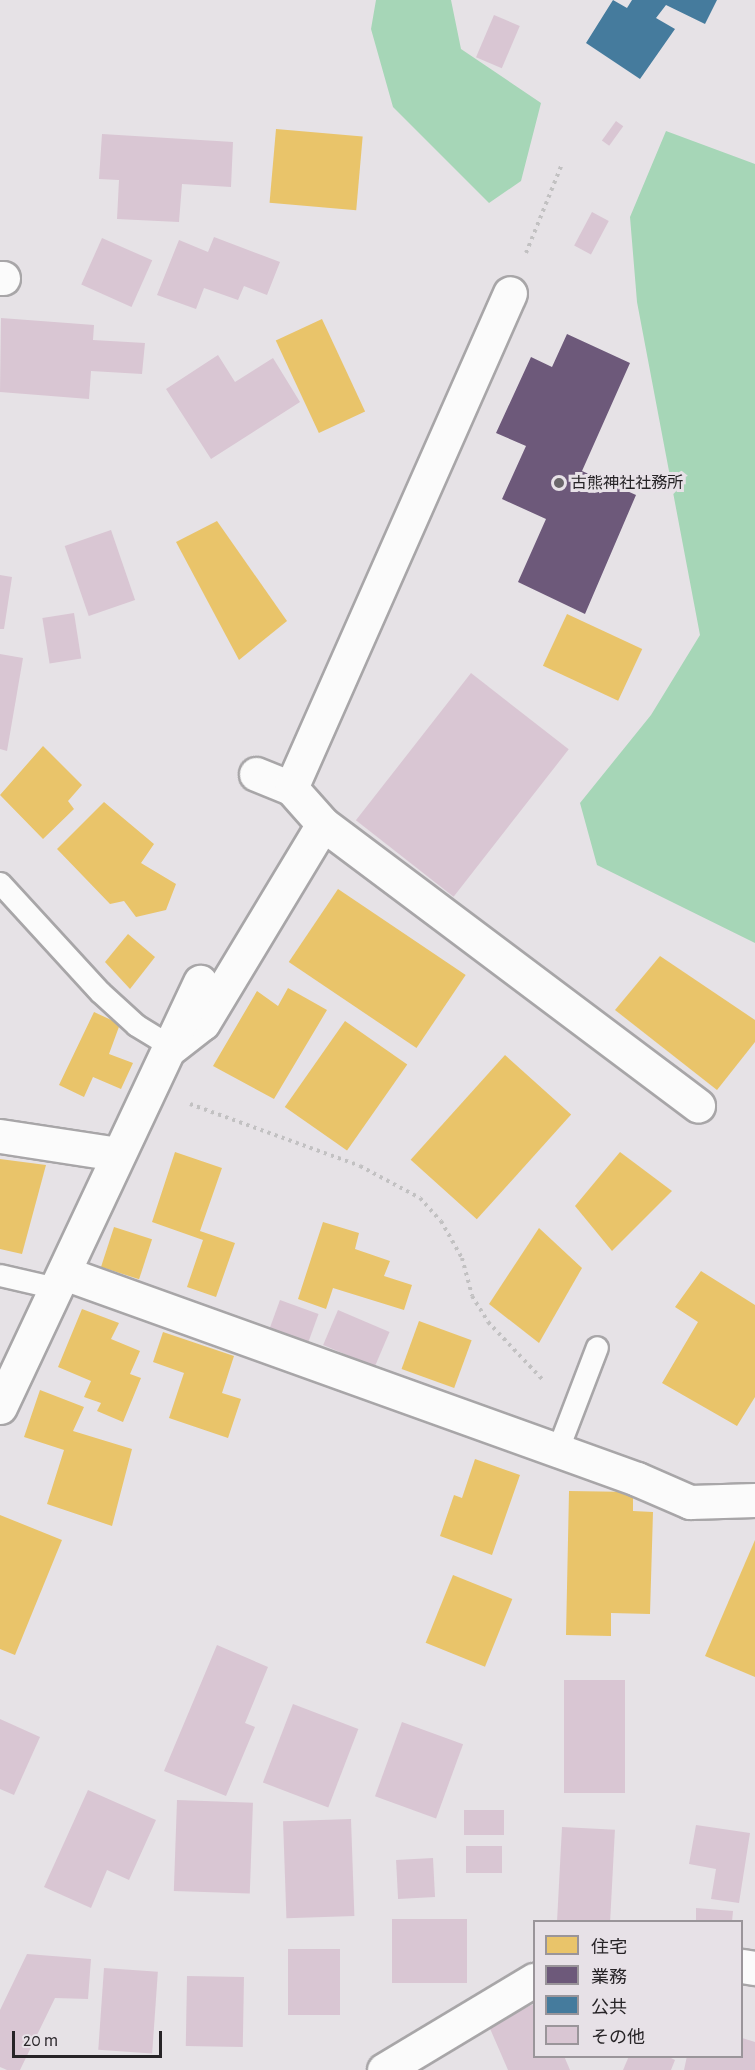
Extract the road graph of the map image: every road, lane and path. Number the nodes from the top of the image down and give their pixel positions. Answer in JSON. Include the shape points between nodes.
{"nodes":[{"id":1,"x":562,"y":164,"type":"dead end"},
{"id":2,"x":510,"y":293,"type":"joint"},
{"id":3,"x":256,"y":774,"type":"dead end"},
{"id":4,"x":291,"y":788,"type":"junction"},
{"id":5,"x":323,"y":824,"type":"junction"},
{"id":6,"x":0,"y":883,"type":"edge"},
{"id":7,"x":200,"y":982,"type":"dead end"},
{"id":8,"x":172,"y":1047,"type":"junction"},
{"id":9,"x":150,"y":1090,"type":"junction"},
{"id":10,"x":698,"y":1106,"type":"dead end"},
{"id":11,"x":0,"y":1136,"type":"edge"},
{"id":12,"x":117,"y":1154,"type":"junction"},
{"id":13,"x":0,"y":1275,"type":"edge"},
{"id":14,"x":60,"y":1280,"type":"junction"},
{"id":15,"x":597,"y":1347,"type":"dead end"},
{"id":16,"x":0,"y":1407,"type":"edge"},
{"id":17,"x":570,"y":1415,"type":"junction"},
{"id":18,"x":556,"y":1451,"type":"junction"},
{"id":19,"x":755,"y":1500,"type":"edge"},
{"id":20,"x":533,"y":1981,"type":"edge"},
{"id":21,"x":384,"y":2070,"type":"edge"}],
"edges":[{"from":1,"to":2,"type":"path"},
{"from":2,"to":4,"type":"street"},
{"from":3,"to":4,"type":"street"},
{"from":4,"to":5,"type":"street"},
{"from":5,"to":8,"type":"street","via":[[203,1023]]},
{"from":5,"to":10,"type":"street"},
{"from":6,"to":8,"type":"lane","via":[[100,992],[136,1025]]},
{"from":7,"to":8,"type":"street"},
{"from":8,"to":9,"type":"street"},
{"from":9,"to":12,"type":"street"},
{"from":9,"to":17,"type":"path","via":[[360,1166],[420,1198],[441,1221],[462,1258],[472,1296],[488,1322],[549,1385]]},
{"from":11,"to":12,"type":"street"},
{"from":12,"to":14,"type":"street"},
{"from":13,"to":14,"type":"lane"},
{"from":14,"to":16,"type":"street"},
{"from":14,"to":18,"type":"street"},
{"from":15,"to":17,"type":"lane"},
{"from":17,"to":18,"type":"lane"},
{"from":18,"to":19,"type":"street","via":[[690,1502]]},
{"from":20,"to":21,"type":"street"}]}
